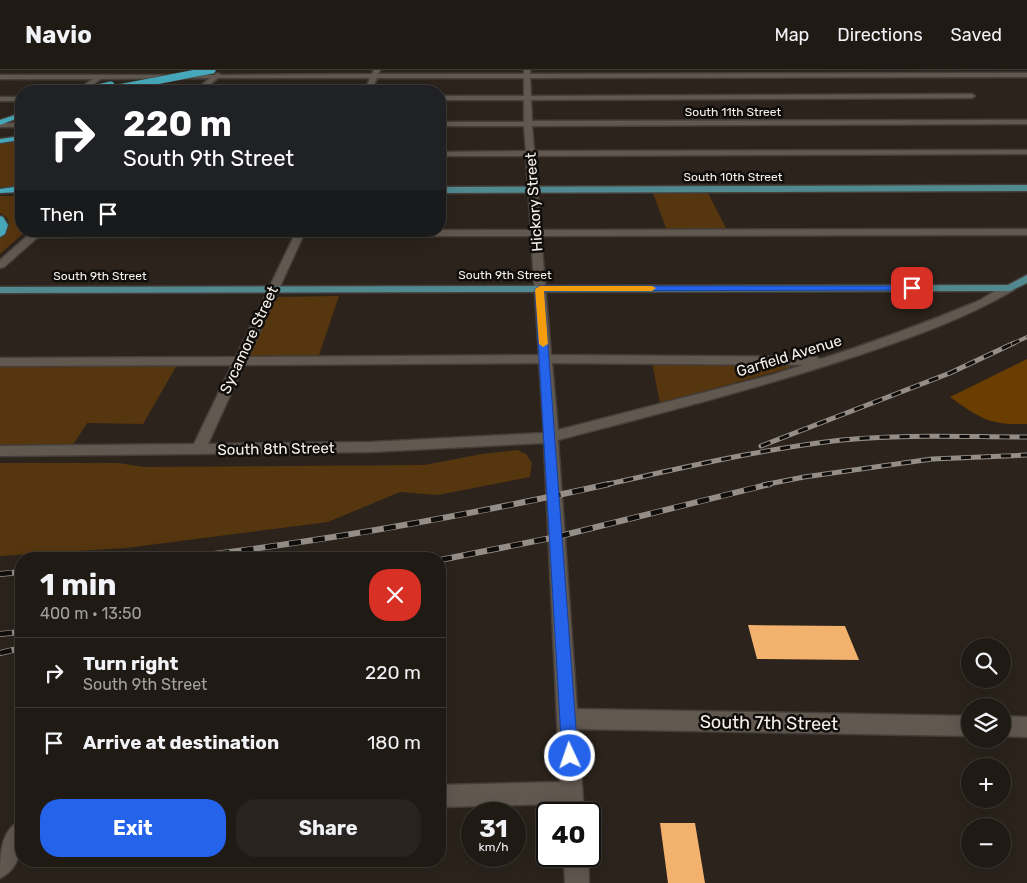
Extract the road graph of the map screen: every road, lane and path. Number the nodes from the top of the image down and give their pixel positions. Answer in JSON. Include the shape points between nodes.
{"nodes":[{"id":1,"x":153,"y":70,"type":"edge"},
{"id":2,"x":192,"y":70,"type":"edge"},
{"id":3,"x":223,"y":70,"type":"edge"},
{"id":4,"x":108,"y":71,"type":"edge"},
{"id":5,"x":214,"y":73,"type":"edge"},
{"id":6,"x":376,"y":73,"type":"edge"},
{"id":7,"x":528,"y":73,"type":"edge"},
{"id":8,"x":1027,"y":75,"type":"edge"},
{"id":9,"x":0,"y":77,"type":"edge"},
{"id":10,"x":99,"y":77,"type":"junction"},
{"id":11,"x":87,"y":85,"type":"edge"},
{"id":12,"x":116,"y":85,"type":"edge"},
{"id":13,"x":140,"y":85,"type":"edge"},
{"id":14,"x":203,"y":85,"type":"edge"},
{"id":15,"x":371,"y":85,"type":"edge"},
{"id":16,"x":972,"y":96,"type":"dead end"},
{"id":17,"x":446,"y":98,"type":"edge"},
{"id":18,"x":528,"y":98,"type":"junction"},
{"id":19,"x":0,"y":99,"type":"edge"},
{"id":20,"x":15,"y":99,"type":"edge"},
{"id":21,"x":15,"y":112,"type":"edge"},
{"id":22,"x":0,"y":117,"type":"edge"},
{"id":23,"x":15,"y":118,"type":"edge"},
{"id":24,"x":1027,"y":122,"type":"edge"},
{"id":25,"x":0,"y":124,"type":"edge"},
{"id":26,"x":446,"y":124,"type":"edge"},
{"id":27,"x":528,"y":124,"type":"junction"},
{"id":28,"x":15,"y":125,"type":"edge"},
{"id":29,"x":15,"y":139,"type":"edge"},
{"id":30,"x":0,"y":141,"type":"edge"},
{"id":31,"x":1027,"y":152,"type":"edge"},
{"id":32,"x":446,"y":154,"type":"edge"},
{"id":33,"x":530,"y":154,"type":"junction"},
{"id":34,"x":1027,"y":188,"type":"edge"},
{"id":35,"x":15,"y":190,"type":"edge"},
{"id":36,"x":446,"y":190,"type":"edge"},
{"id":37,"x":533,"y":190,"type":"junction"},
{"id":38,"x":1,"y":191,"type":"edge"},
{"id":39,"x":0,"y":219,"type":"edge"},
{"id":40,"x":1027,"y":232,"type":"edge"},
{"id":41,"x":446,"y":233,"type":"edge"},
{"id":42,"x":0,"y":234,"type":"edge"},
{"id":43,"x":536,"y":234,"type":"junction"},
{"id":44,"x":33,"y":237,"type":"edge"},
{"id":45,"x":299,"y":237,"type":"edge"},
{"id":46,"x":0,"y":265,"type":"edge"},
{"id":47,"x":1027,"y":278,"type":"edge"},
{"id":48,"x":1010,"y":288,"type":"junction"},
{"id":49,"x":274,"y":289,"type":"junction"},
{"id":50,"x":540,"y":289,"type":"junction"},
{"id":51,"x":0,"y":290,"type":"edge"},
{"id":52,"x":544,"y":359,"type":"junction"},
{"id":53,"x":240,"y":361,"type":"junction"},
{"id":54,"x":829,"y":361,"type":"junction"},
{"id":55,"x":0,"y":362,"type":"edge"},
{"id":56,"x":551,"y":437,"type":"junction"},
{"id":57,"x":198,"y":450,"type":"junction"},
{"id":58,"x":0,"y":451,"type":"edge"},
{"id":59,"x":568,"y":719,"type":"junction"},
{"id":60,"x":961,"y":726,"type":"edge"},
{"id":61,"x":1011,"y":726,"type":"edge"},
{"id":62,"x":1027,"y":727,"type":"edge"},
{"id":63,"x":446,"y":796,"type":"edge"},
{"id":64,"x":540,"y":802,"type":"edge"},
{"id":65,"x":573,"y":802,"type":"edge"},
{"id":66,"x":577,"y":867,"type":"edge"},
{"id":67,"x":578,"y":883,"type":"edge"}],
"edges":[{"from":1,"to":4,"type":"street"},
{"from":2,"to":12,"type":"highway","bridge":true},
{"from":3,"to":5,"type":"street"},
{"from":4,"to":10,"type":"street"},
{"from":5,"to":6,"type":"street"},
{"from":5,"to":10,"type":"street"},
{"from":5,"to":13,"type":"highway","bridge":true},
{"from":5,"to":14,"type":"street"},
{"from":6,"to":7,"type":"street"},
{"from":6,"to":15,"type":"street"},
{"from":7,"to":8,"type":"street"},
{"from":7,"to":18,"type":"street","name":"Hickory Street"},
{"from":9,"to":10,"type":"street"},
{"from":10,"to":11,"type":"street"},
{"from":16,"to":18,"type":"street"},
{"from":17,"to":18,"type":"street"},
{"from":18,"to":27,"type":"street","name":"Hickory Street"},
{"from":19,"to":20,"type":"street"},
{"from":21,"to":22,"type":"highway"},
{"from":23,"to":25,"type":"highway"},
{"from":24,"to":27,"type":"street","name":"South 11th Street"},
{"from":25,"to":28,"type":"street"},
{"from":26,"to":27,"type":"street","name":"South 11th Street"},
{"from":27,"to":33,"type":"street","name":"Hickory Street"},
{"from":29,"to":30,"type":"highway"},
{"from":31,"to":33,"type":"street"},
{"from":32,"to":33,"type":"street"},
{"from":33,"to":37,"type":"street","name":"Hickory Street"},
{"from":34,"to":37,"type":"main road","name":"South 10th Street"},
{"from":35,"to":38,"type":"main road"},
{"from":36,"to":37,"type":"main road","name":"South 10th Street"},
{"from":37,"to":43,"type":"street","name":"Hickory Street"},
{"from":39,"to":42,"type":"highway","via":[[3,225]]},
{"from":40,"to":43,"type":"street"},
{"from":41,"to":43,"type":"street"},
{"from":43,"to":50,"type":"street","name":"Hickory Street"},
{"from":44,"to":46,"type":"street"},
{"from":45,"to":49,"type":"street","name":"Sycamore Street"},
{"from":47,"to":48,"type":"main road","name":"Garfield Avenue"},
{"from":48,"to":50,"type":"main road","name":"South 9th Street"},
{"from":48,"to":54,"type":"street","name":"Garfield Avenue","via":[[984,303],[898,338]]},
{"from":49,"to":50,"type":"main road","name":"South 9th Street"},
{"from":49,"to":51,"type":"main road","name":"South 9th Street"},
{"from":49,"to":53,"type":"street","name":"Sycamore Street"},
{"from":50,"to":52,"type":"street","name":"Hickory Street"},
{"from":52,"to":53,"type":"street"},
{"from":52,"to":54,"type":"street"},
{"from":52,"to":56,"type":"street","name":"Hickory Street"},
{"from":53,"to":55,"type":"street"},
{"from":53,"to":57,"type":"street","name":"Sycamore Street"},
{"from":54,"to":56,"type":"street","name":"Garfield Avenue"},
{"from":56,"to":57,"type":"street","name":"South 8th Street","via":[[371,447]]},
{"from":56,"to":59,"type":"street","name":"Hickory Street"},
{"from":57,"to":58,"type":"street","name":"South 8th Street"},
{"from":59,"to":60,"type":"street","name":"South 7th Street"},
{"from":59,"to":65,"type":"street","name":"Hickory Street"},
{"from":61,"to":62,"type":"street"},
{"from":63,"to":64,"type":"street"},
{"from":66,"to":67,"type":"street"}]}
